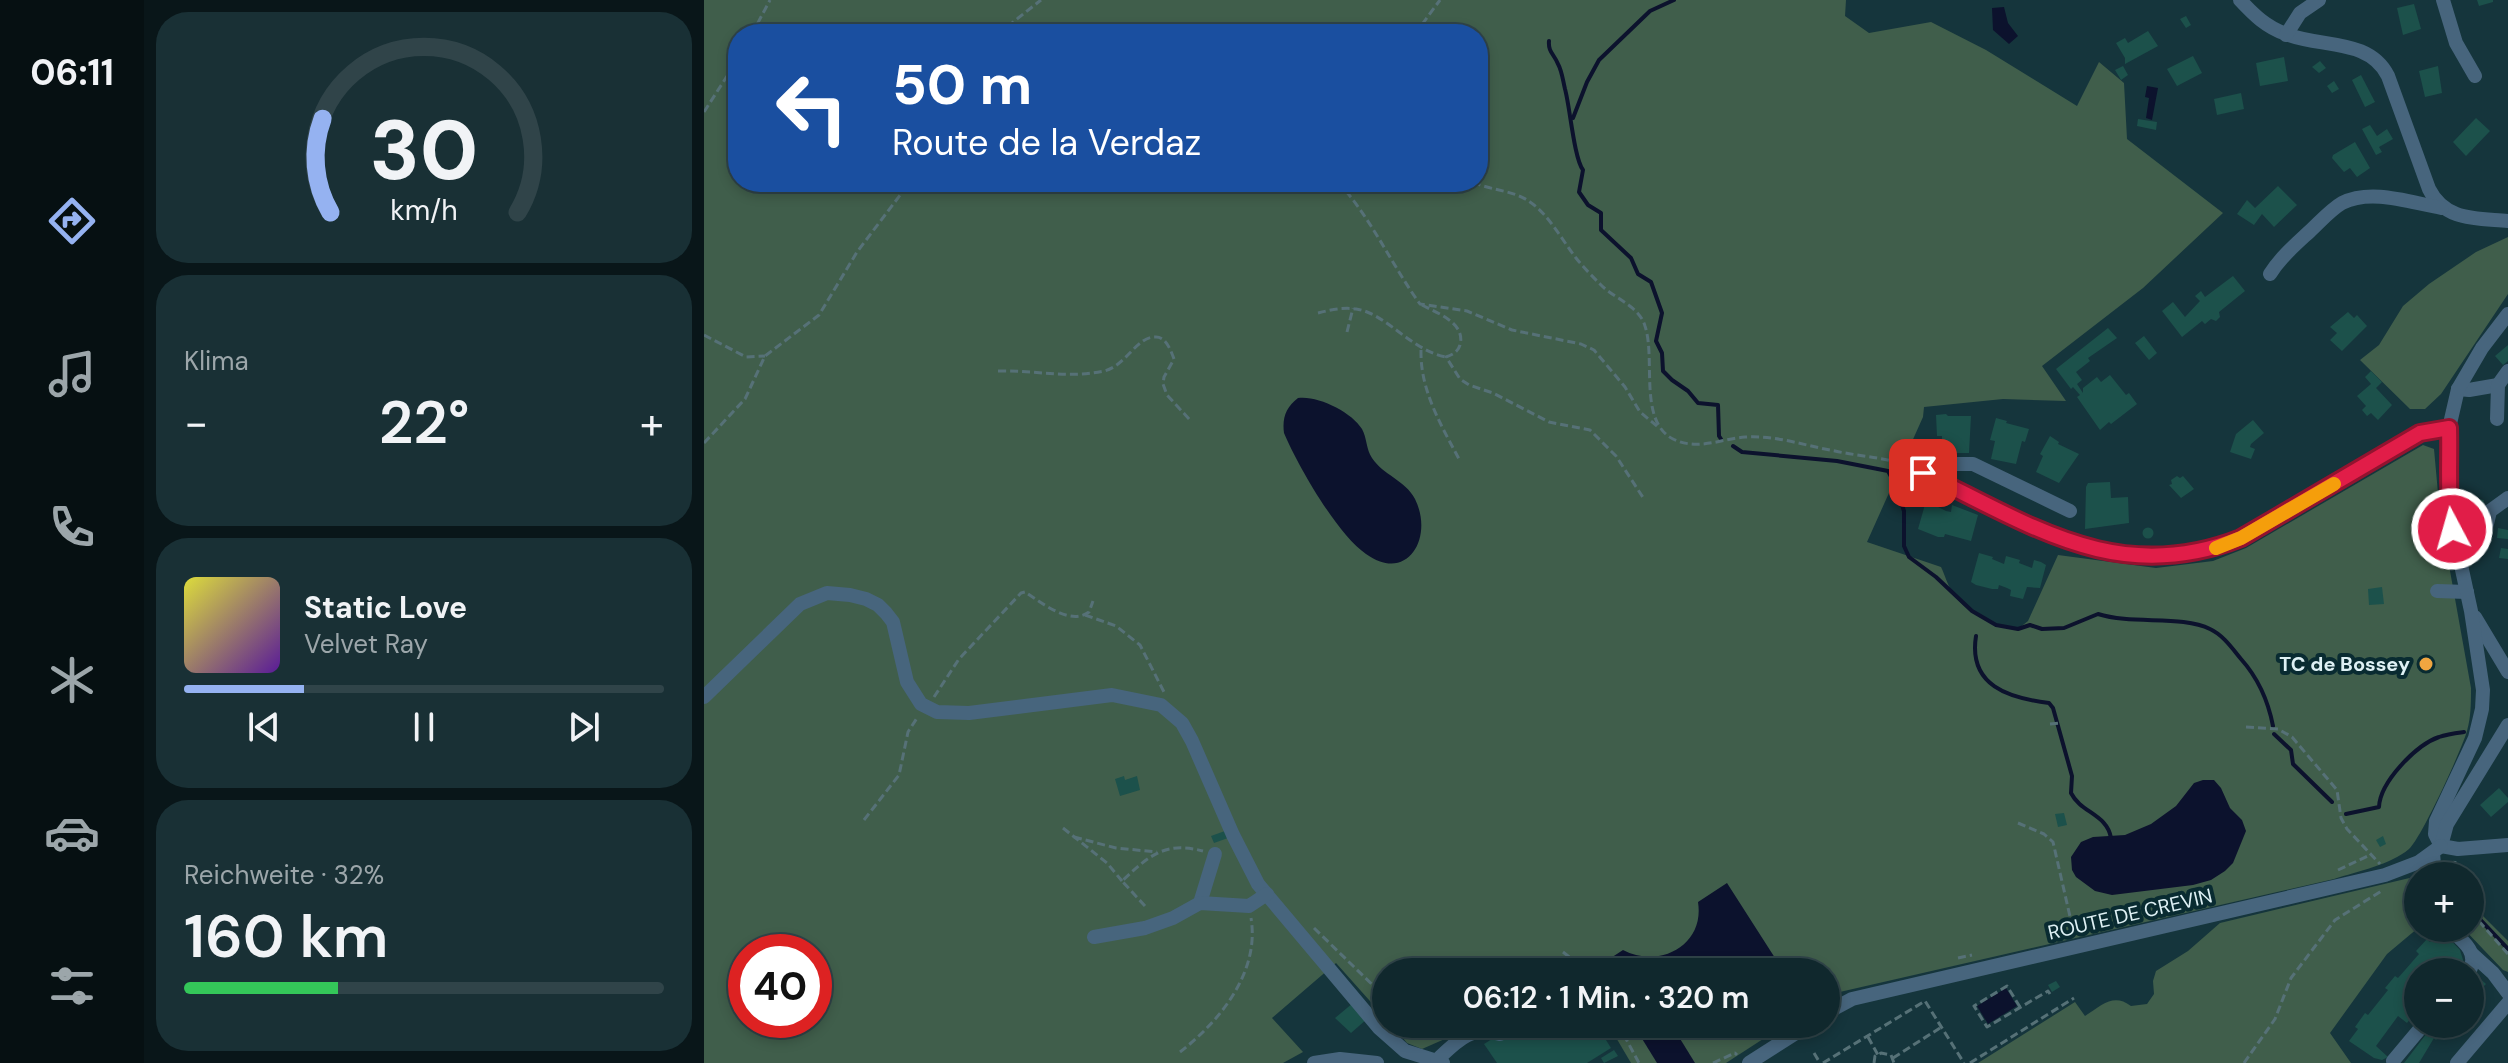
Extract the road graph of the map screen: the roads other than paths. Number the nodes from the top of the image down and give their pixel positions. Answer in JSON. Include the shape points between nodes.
{"nodes":[{"id":1,"x":2240,"y":0,"type":"edge"},
{"id":2,"x":2319,"y":0,"type":"edge"},
{"id":3,"x":2443,"y":0,"type":"edge"},
{"id":4,"x":2286,"y":35,"type":"junction"},
{"id":5,"x":2475,"y":76,"type":"dead end"},
{"id":6,"x":2442,"y":208,"type":"junction"},
{"id":7,"x":2508,"y":221,"type":"edge"},
{"id":8,"x":2270,"y":274,"type":"dead end"},
{"id":9,"x":2508,"y":314,"type":"edge"},
{"id":10,"x":2508,"y":371,"type":"edge"},
{"id":11,"x":2498,"y":385,"type":"junction"},
{"id":12,"x":2458,"y":389,"type":"junction"},
{"id":13,"x":2497,"y":419,"type":"dead end"},
{"id":14,"x":2449,"y":428,"type":"junction"},
{"id":15,"x":2508,"y":498,"type":"edge"},
{"id":16,"x":2070,"y":511,"type":"dead end"},
{"id":17,"x":2458,"y":557,"type":"junction"},
{"id":18,"x":2437,"y":591,"type":"dead end"},
{"id":19,"x":2467,"y":592,"type":"junction"},
{"id":20,"x":2471,"y":611,"type":"junction"},
{"id":21,"x":2508,"y":672,"type":"edge"},
{"id":22,"x":704,"y":697,"type":"edge"},
{"id":23,"x":2508,"y":725,"type":"edge"},
{"id":24,"x":2508,"y":845,"type":"edge"},
{"id":25,"x":2437,"y":850,"type":"junction"},
{"id":26,"x":1215,"y":854,"type":"road end"},
{"id":27,"x":2436,"y":862,"type":"edge"},
{"id":28,"x":1267,"y":894,"type":"junction"},
{"id":29,"x":1200,"y":903,"type":"junction"},
{"id":30,"x":1094,"y":937,"type":"dead end"},
{"id":31,"x":2463,"y":942,"type":"edge"},
{"id":32,"x":2472,"y":954,"type":"junction"},
{"id":33,"x":2472,"y":958,"type":"edge"},
{"id":34,"x":2508,"y":993,"type":"edge"},
{"id":35,"x":2508,"y":1003,"type":"edge"},
{"id":36,"x":1840,"y":1005,"type":"edge"},
{"id":37,"x":1465,"y":1038,"type":"edge"},
{"id":38,"x":1788,"y":1038,"type":"edge"},
{"id":39,"x":2412,"y":1038,"type":"edge"},
{"id":40,"x":1440,"y":1061,"type":"edge"},
{"id":41,"x":2393,"y":1061,"type":"edge"},
{"id":42,"x":1314,"y":1063,"type":"edge"},
{"id":43,"x":1377,"y":1063,"type":"edge"},
{"id":44,"x":1749,"y":1063,"type":"edge"},
{"id":45,"x":2457,"y":1063,"type":"edge"}],
"edges":[{"from":1,"to":4,"type":"street","via":[[2256,18]]},
{"from":2,"to":4,"type":"street","via":[[2300,13]]},
{"from":3,"to":5,"type":"street","via":[[2456,43]]},
{"from":4,"to":6,"type":"street","via":[[2366,51],[2383,66],[2429,189]]},
{"from":6,"to":7,"type":"street"},
{"from":6,"to":8,"type":"street","via":[[2374,197],[2346,202]]},
{"from":9,"to":12,"type":"street"},
{"from":10,"to":11,"type":"street"},
{"from":11,"to":12,"type":"street"},
{"from":11,"to":13,"type":"street"},
{"from":12,"to":14,"type":"street"},
{"from":14,"to":16,"type":"street","via":[[2420,433],[2241,538],[2179,556],[2113,554],[2072,544],[1926,474],[1973,464]]},
{"from":14,"to":17,"type":"street","via":[[2447,487]]},
{"from":15,"to":17,"type":"street","via":[[2490,511],[2479,546]]},
{"from":17,"to":19,"type":"street"},
{"from":18,"to":19,"type":"street"},
{"from":19,"to":20,"type":"street"},
{"from":20,"to":21,"type":"street"},
{"from":20,"to":25,"type":"street","via":[[2482,709],[2475,738],[2436,821]]},
{"from":22,"to":28,"type":"street","via":[[800,604],[827,593],[866,599],[893,622],[907,682],[930,709],[969,713],[1112,695],[1161,705],[1182,723],[1233,835]]},
{"from":23,"to":25,"type":"street","via":[[2447,824]]},
{"from":24,"to":25,"type":"street"},
{"from":25,"to":27,"type":"street"},
{"from":25,"to":36,"type":"street","name":"ROUTE DE CREVIN","via":[[2385,875]]},
{"from":26,"to":29,"type":"street"},
{"from":28,"to":29,"type":"street","via":[[1249,906]]},
{"from":28,"to":40,"type":"street","via":[[1379,1028],[1405,1051]]},
{"from":29,"to":30,"type":"street","via":[[1145,928]]},
{"from":31,"to":32,"type":"street"},
{"from":32,"to":33,"type":"street"},
{"from":32,"to":34,"type":"street"},
{"from":35,"to":45,"type":"street"},
{"from":37,"to":40,"type":"street"},
{"from":38,"to":44,"type":"street"},
{"from":39,"to":41,"type":"street"},
{"from":42,"to":43,"type":"street"}]}
